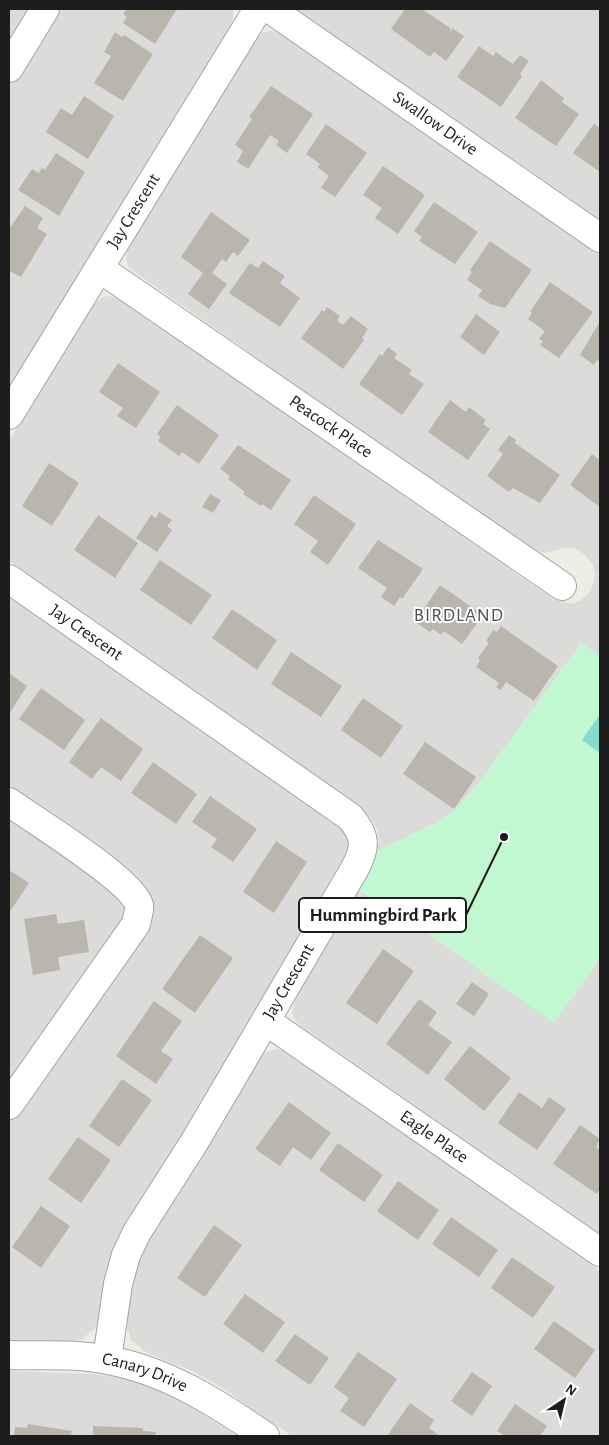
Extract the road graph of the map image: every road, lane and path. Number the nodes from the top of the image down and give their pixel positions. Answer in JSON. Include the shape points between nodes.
{"nodes":[{"id":1,"x":45,"y":9,"type":"edge"},
{"id":2,"x":258,"y":9,"type":"edge"},
{"id":3,"x":270,"y":9,"type":"edge"},
{"id":4,"x":9,"y":68,"type":"edge"},
{"id":5,"x":600,"y":238,"type":"edge"},
{"id":6,"x":99,"y":268,"type":"junction"},
{"id":7,"x":9,"y":415,"type":"edge"},
{"id":8,"x":9,"y":579,"type":"edge"},
{"id":9,"x":562,"y":586,"type":"dead end"},
{"id":10,"x":9,"y":802,"type":"edge"},
{"id":11,"x":266,"y":1021,"type":"junction"},
{"id":12,"x":9,"y":1105,"type":"edge"},
{"id":13,"x":600,"y":1252,"type":"edge"},
{"id":14,"x":9,"y":1355,"type":"edge"},
{"id":15,"x":107,"y":1359,"type":"junction"},
{"id":16,"x":265,"y":1436,"type":"edge"}],
"edges":[{"from":1,"to":4,"type":"street"},
{"from":2,"to":6,"type":"street","name":"Jay Crescent"},
{"from":3,"to":5,"type":"street","name":"Swallow Drive"},
{"from":6,"to":7,"type":"street","name":"Jay Crescent"},
{"from":6,"to":9,"type":"street","name":"Peacock Place"},
{"from":8,"to":11,"type":"street","name":"Jay Crescent","via":[[350,817],[360,830],[364,847],[360,858]]},
{"from":10,"to":12,"type":"street","via":[[110,873],[132,892],[140,906],[136,924]]},
{"from":11,"to":13,"type":"street","name":"Eagle Place"},
{"from":11,"to":15,"type":"street","name":"Jay Crescent","via":[[126,1255],[118,1284]]},
{"from":14,"to":15,"type":"street","name":"Canary Drive"},
{"from":15,"to":16,"type":"street","name":"Canary Drive","via":[[176,1382]]}]}
